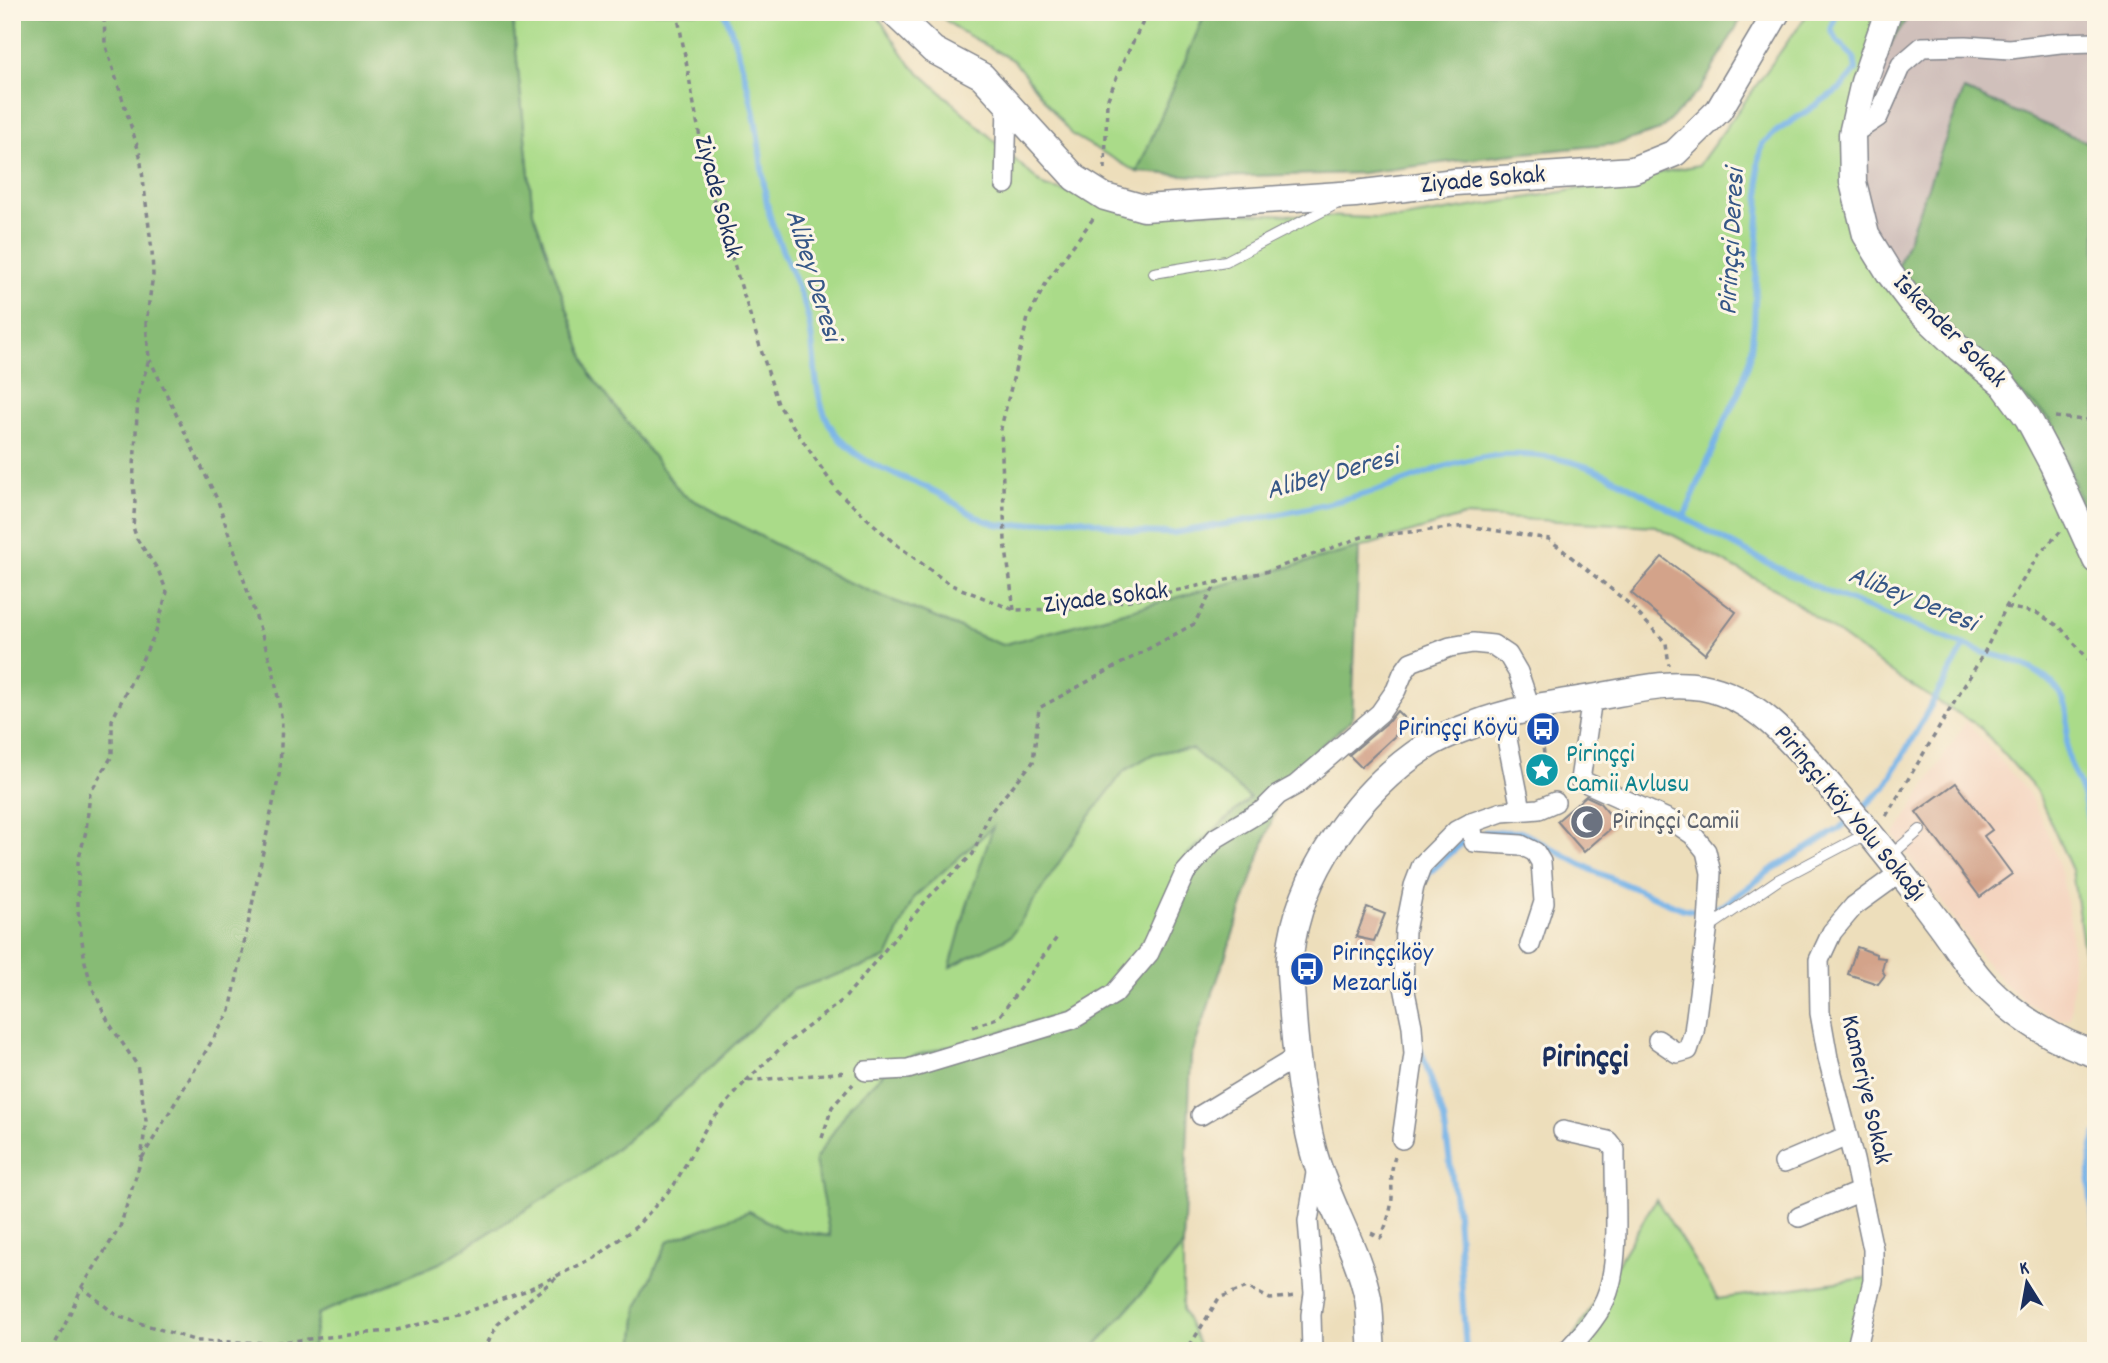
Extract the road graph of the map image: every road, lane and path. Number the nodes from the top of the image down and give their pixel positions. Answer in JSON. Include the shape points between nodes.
{"nodes":[{"id":1,"x":104,"y":12,"type":"edge"},
{"id":2,"x":677,"y":12,"type":"edge"},
{"id":3,"x":893,"y":12,"type":"edge"},
{"id":4,"x":1148,"y":12,"type":"edge"},
{"id":5,"x":1777,"y":12,"type":"edge"},
{"id":6,"x":1888,"y":12,"type":"edge"},
{"id":7,"x":2096,"y":42,"type":"edge"},
{"id":8,"x":1007,"y":104,"type":"junction"},
{"id":9,"x":1852,"y":134,"type":"junction"},
{"id":10,"x":1005,"y":184,"type":"dead end"},
{"id":11,"x":1355,"y":194,"type":"junction"},
{"id":12,"x":1105,"y":197,"type":"junction"},
{"id":13,"x":1154,"y":273,"type":"dead end"},
{"id":14,"x":149,"y":359,"type":"junction"},
{"id":15,"x":2028,"y":418,"type":"junction"},
{"id":16,"x":2096,"y":421,"type":"edge"},
{"id":17,"x":2076,"y":516,"type":"junction"},
{"id":18,"x":2096,"y":560,"type":"edge"},
{"id":19,"x":1217,"y":582,"type":"junction"},
{"id":20,"x":2006,"y":607,"type":"junction"},
{"id":21,"x":1014,"y":610,"type":"junction"},
{"id":22,"x":2096,"y":668,"type":"edge"},
{"id":23,"x":1672,"y":684,"type":"junction"},
{"id":24,"x":1592,"y":698,"type":"junction"},
{"id":25,"x":1534,"y":707,"type":"junction"},
{"id":26,"x":1502,"y":714,"type":"junction"},
{"id":27,"x":1580,"y":780,"type":"junction"},
{"id":28,"x":1556,"y":794,"type":"junction"},
{"id":29,"x":1521,"y":809,"type":"junction"},
{"id":30,"x":1471,"y":823,"type":"junction"},
{"id":31,"x":1920,"y":830,"type":"dead end"},
{"id":32,"x":1882,"y":847,"type":"junction"},
{"id":33,"x":1708,"y":923,"type":"junction"},
{"id":34,"x":1530,"y":945,"type":"dead end"},
{"id":35,"x":1658,"y":1040,"type":"dead end"},
{"id":36,"x":2084,"y":1050,"type":"edge"},
{"id":37,"x":1296,"y":1058,"type":"junction"},
{"id":38,"x":866,"y":1070,"type":"joint"},
{"id":39,"x":746,"y":1081,"type":"junction"},
{"id":40,"x":1201,"y":1115,"type":"dead end"},
{"id":41,"x":1563,"y":1131,"type":"dead end"},
{"id":42,"x":1847,"y":1136,"type":"junction"},
{"id":43,"x":1402,"y":1139,"type":"joint"},
{"id":44,"x":141,"y":1160,"type":"junction"},
{"id":45,"x":1318,"y":1163,"type":"junction"},
{"id":46,"x":1784,"y":1163,"type":"dead end"},
{"id":47,"x":1861,"y":1191,"type":"junction"},
{"id":48,"x":1798,"y":1217,"type":"dead end"},
{"id":49,"x":1340,"y":1219,"type":"junction"},
{"id":50,"x":564,"y":1273,"type":"junction"},
{"id":51,"x":82,"y":1287,"type":"junction"},
{"id":52,"x":1314,"y":1293,"type":"junction"},
{"id":53,"x":51,"y":1351,"type":"edge"},
{"id":54,"x":483,"y":1351,"type":"edge"},
{"id":55,"x":1181,"y":1351,"type":"edge"},
{"id":56,"x":1312,"y":1351,"type":"edge"},
{"id":57,"x":1371,"y":1351,"type":"edge"},
{"id":58,"x":1567,"y":1351,"type":"edge"},
{"id":59,"x":1856,"y":1351,"type":"edge"}],
"edges":[{"from":1,"to":14,"type":"path","via":[[105,43],[140,155],[150,218]]},
{"from":2,"to":21,"type":"path","name":"Ziyade Sokak","via":[[708,181],[778,404],[837,491],[892,541],[949,584]]},
{"from":3,"to":8,"type":"street","name":"Ziyade Sokak","via":[[933,50],[982,76]]},
{"from":4,"to":12,"type":"path","via":[[1108,101]]},
{"from":5,"to":11,"type":"street","name":"Ziyade Sokak","via":[[1719,110],[1675,153],[1633,170]]},
{"from":6,"to":9,"type":"street","name":"İskender Sokak"},
{"from":7,"to":9,"type":"street","via":[[2010,49],[1923,47],[1901,65],[1878,117]]},
{"from":8,"to":10,"type":"street"},
{"from":8,"to":12,"type":"street","name":"Ziyade Sokak","via":[[1076,178]]},
{"from":9,"to":15,"type":"street","name":"İskender Sokak","via":[[1853,182],[1866,235],[1890,274],[1912,303],[2003,384]]},
{"from":11,"to":12,"type":"street","name":"Ziyade Sokak","via":[[1144,208]]},
{"from":11,"to":13,"type":"lane","via":[[1226,261]]},
{"from":12,"to":21,"type":"path","via":[[1047,281],[1028,318],[1001,428],[1005,541]]},
{"from":14,"to":44,"type":"path","via":[[138,397],[133,527],[167,592],[156,632],[112,720],[112,756],[90,793],[78,862],[78,911],[92,987],[137,1065],[146,1120]]},
{"from":14,"to":44,"type":"path","via":[[218,501],[273,669],[282,722],[280,770],[230,1011]]},
{"from":15,"to":16,"type":"path"},
{"from":15,"to":17,"type":"street","name":"İskender Sokak"},
{"from":17,"to":18,"type":"street","name":"İskender Sokak"},
{"from":17,"to":20,"type":"path","via":[[2039,553]]},
{"from":19,"to":21,"type":"path","name":"Ziyade Sokak","via":[[1071,608]]},
{"from":19,"to":23,"type":"path","name":"Ziyade Sokak","via":[[1265,572],[1362,537],[1468,526],[1549,539],[1627,602],[1666,643]]},
{"from":19,"to":39,"type":"path","via":[[1195,624],[1039,708],[1033,762],[989,814],[973,854],[928,898],[844,999]]},
{"from":20,"to":22,"type":"path","via":[[2037,613],[2060,627]]},
{"from":20,"to":32,"type":"path"},
{"from":23,"to":24,"type":"street","name":"Pirinççi Köy Yolu Sokağı"},
{"from":23,"to":32,"type":"street","name":"Pirinççi Köy Yolu Sokağı","via":[[1704,688],[1745,703],[1771,721]]},
{"from":24,"to":25,"type":"street","name":"Pirinççi Köy Yolu Sokağı"},
{"from":24,"to":27,"type":"street"},
{"from":25,"to":26,"type":"street","name":"Pirinççi Köy Yolu Sokağı"},
{"from":25,"to":28,"type":"path"},
{"from":25,"to":38,"type":"street","via":[[1508,655],[1493,645],[1450,647],[1411,662],[1380,713],[1296,785],[1216,838],[1185,873],[1149,953],[1114,994],[1073,1019],[908,1069]]},
{"from":26,"to":29,"type":"street"},
{"from":26,"to":37,"type":"street","name":"Pirinççi Köy Yolu Sokağı","via":[[1427,745],[1353,810],[1326,851],[1303,901],[1290,956]]},
{"from":27,"to":28,"type":"street"},
{"from":27,"to":33,"type":"street","via":[[1693,835],[1706,851],[1711,873]]},
{"from":28,"to":29,"type":"street","via":[[1539,809]]},
{"from":29,"to":30,"type":"street"},
{"from":30,"to":34,"type":"street","via":[[1474,842],[1521,845],[1535,852],[1541,862],[1544,902]]},
{"from":30,"to":43,"type":"street","via":[[1422,864],[1414,886],[1405,931],[1403,982],[1414,1054]]},
{"from":31,"to":32,"type":"lane"},
{"from":32,"to":33,"type":"lane","via":[[1854,840]]},
{"from":32,"to":36,"type":"street","name":"Pirinççi Köy Yolu Sokağı","via":[[1985,986],[2017,1013]]},
{"from":32,"to":42,"type":"street","name":"Kameriye Sokak","via":[[1854,906],[1832,932],[1819,960],[1820,1013]]},
{"from":33,"to":35,"type":"street","via":[[1688,1050],[1677,1053]]},
{"from":37,"to":40,"type":"street"},
{"from":37,"to":45,"type":"street","name":"Pirinççi Köy Yolu Sokağı"},
{"from":38,"to":39,"type":"path"},
{"from":39,"to":50,"type":"path","via":[[707,1126],[674,1185],[637,1226],[597,1257]]},
{"from":41,"to":58,"type":"street","via":[[1608,1141],[1615,1150],[1614,1263],[1608,1294]]},
{"from":42,"to":46,"type":"street"},
{"from":42,"to":47,"type":"street","name":"Kameriye Sokak"},
{"from":43,"to":49,"type":"path","via":[[1391,1170],[1392,1201],[1381,1238]]},
{"from":44,"to":51,"type":"path","via":[[120,1227]]},
{"from":45,"to":49,"type":"street","name":"Pirinççi Köy Yolu Sokağı"},
{"from":45,"to":52,"type":"street","via":[[1307,1221]]},
{"from":47,"to":48,"type":"street"},
{"from":47,"to":59,"type":"street","name":"Kameriye Sokak","via":[[1873,1249],[1873,1281]]},
{"from":49,"to":57,"type":"street","name":"Pirinççi Köy Yolu Sokağı","via":[[1368,1299]]},
{"from":50,"to":51,"type":"path","via":[[472,1310],[397,1330],[271,1343],[197,1341],[117,1316]]},
{"from":50,"to":54,"type":"path","via":[[498,1324]]},
{"from":51,"to":53,"type":"path"},
{"from":52,"to":55,"type":"path","via":[[1270,1299],[1247,1286],[1219,1298],[1192,1342]]},
{"from":52,"to":56,"type":"street"}]}
